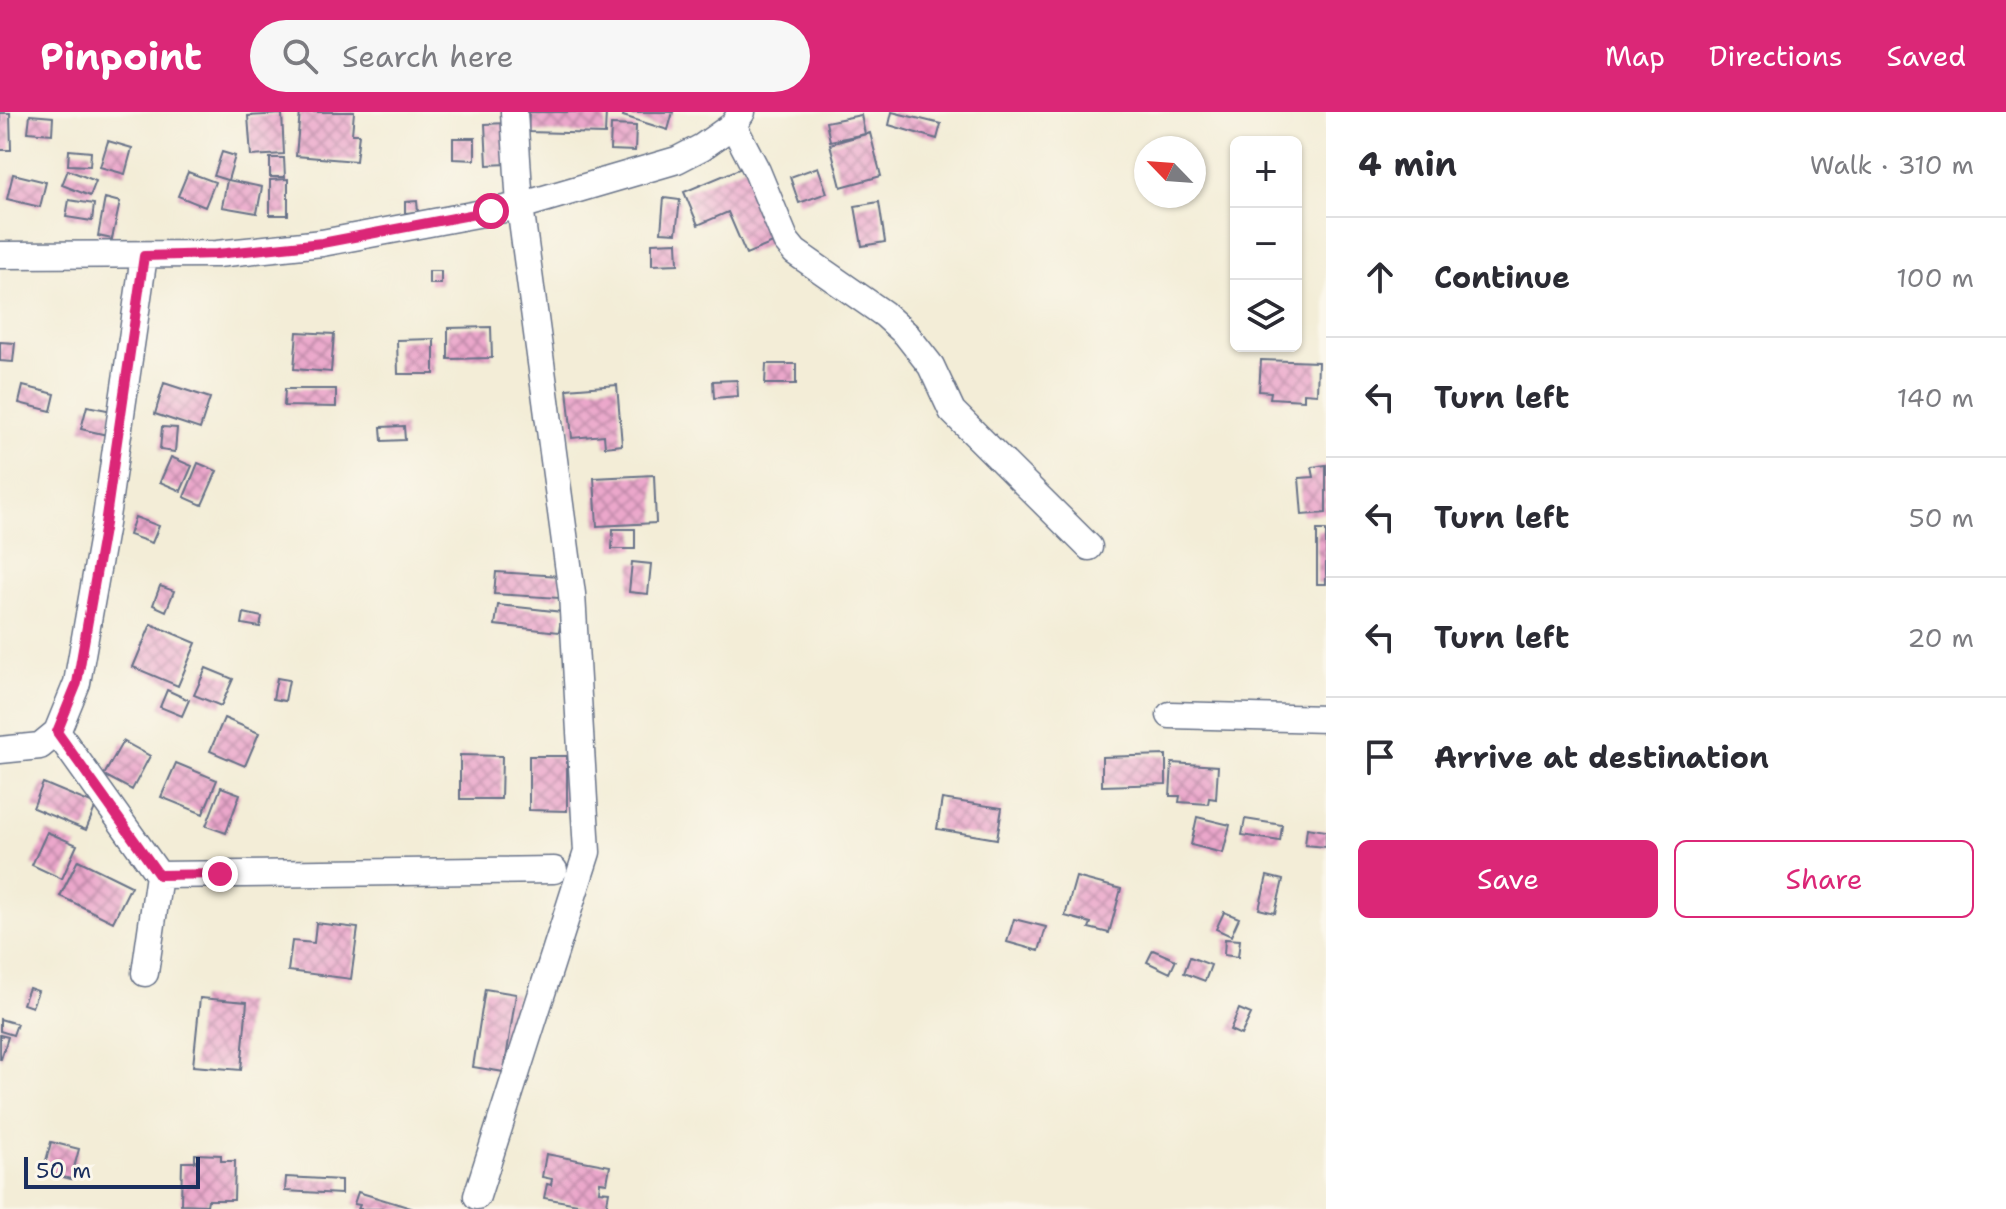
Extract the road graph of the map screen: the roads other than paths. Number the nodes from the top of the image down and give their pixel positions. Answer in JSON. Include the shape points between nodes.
{"nodes":[{"id":1,"x":514,"y":112,"type":"edge"},
{"id":2,"x":737,"y":118,"type":"edge"},
{"id":3,"x":520,"y":206,"type":"junction"},
{"id":4,"x":0,"y":255,"type":"edge"},
{"id":5,"x":144,"y":256,"type":"junction"},
{"id":6,"x":1089,"y":547,"type":"dead end"},
{"id":7,"x":1170,"y":715,"type":"dead end"},
{"id":8,"x":1326,"y":719,"type":"edge"},
{"id":9,"x":57,"y":732,"type":"junction"},
{"id":10,"x":0,"y":750,"type":"edge"},
{"id":11,"x":554,"y":870,"type":"dead end"},
{"id":12,"x":159,"y":875,"type":"junction"},
{"id":13,"x":145,"y":973,"type":"dead end"},
{"id":14,"x":477,"y":1196,"type":"dead end"}],
"edges":[{"from":1,"to":3,"type":"street"},
{"from":2,"to":3,"type":"street","via":[[677,160]]},
{"from":2,"to":6,"type":"street","via":[[795,252],[906,334],[931,366],[952,411]]},
{"from":3,"to":5,"type":"street","via":[[322,243]]},
{"from":3,"to":14,"type":"street","via":[[572,594],[587,852]]},
{"from":4,"to":5,"type":"street"},
{"from":5,"to":9,"type":"street","via":[[77,683]]},
{"from":7,"to":8,"type":"street"},
{"from":9,"to":10,"type":"street","via":[[40,746]]},
{"from":9,"to":12,"type":"street"},
{"from":11,"to":12,"type":"street"},
{"from":12,"to":13,"type":"street"}]}
